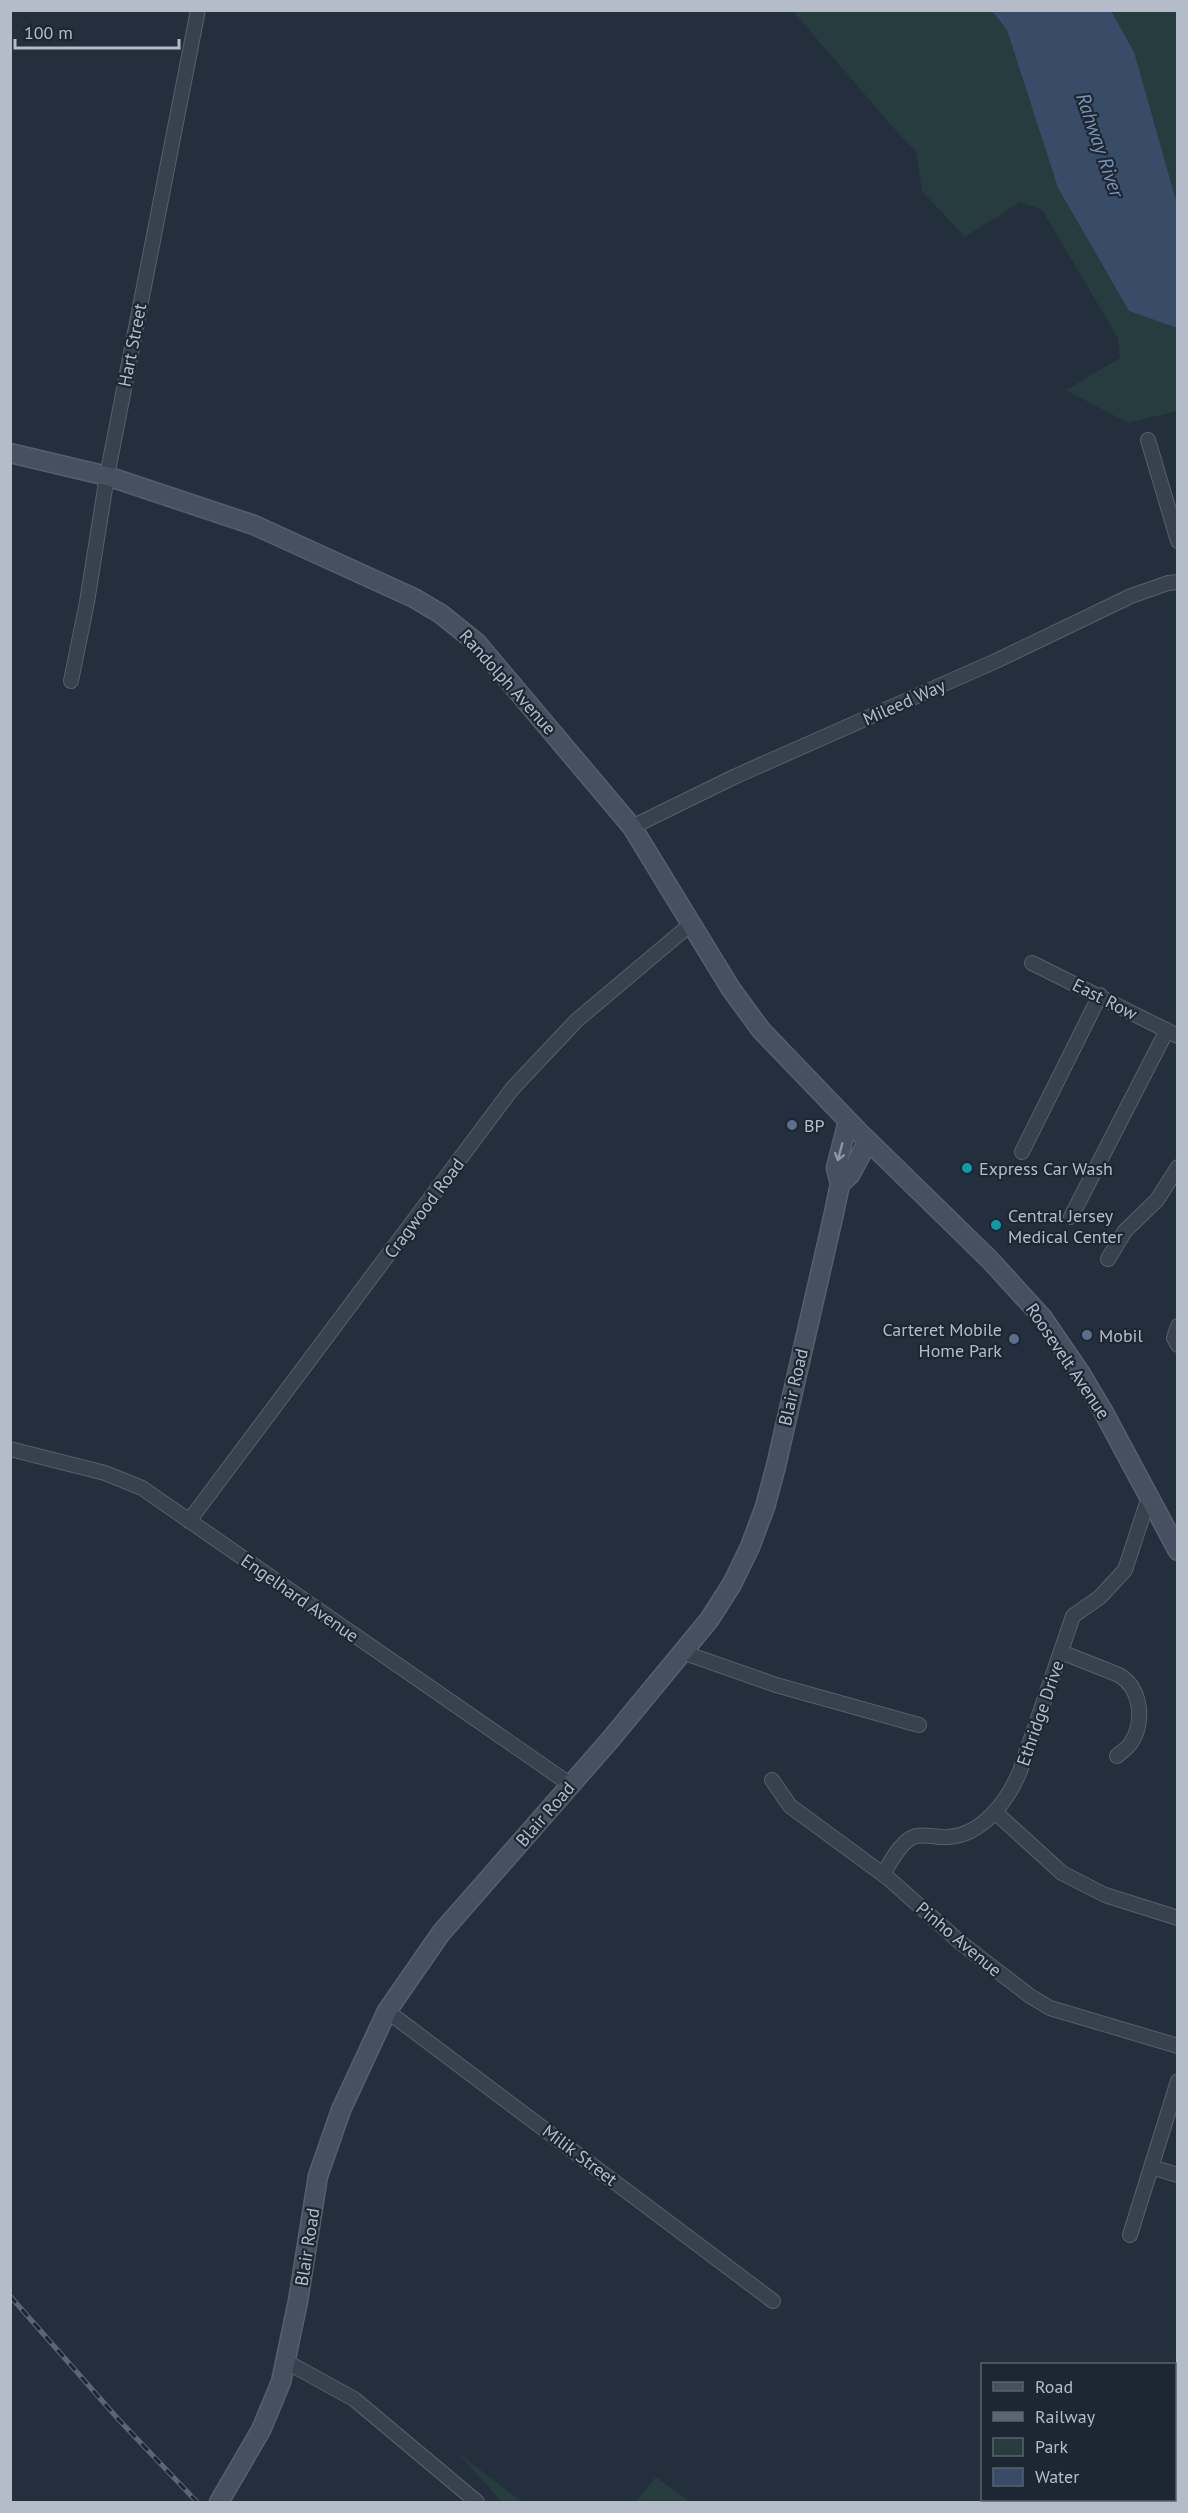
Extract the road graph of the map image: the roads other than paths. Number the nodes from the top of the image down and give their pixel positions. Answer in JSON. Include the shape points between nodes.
{"nodes":[{"id":1,"x":184,"y":10,"type":"edge"},
{"id":2,"x":198,"y":10,"type":"edge"},
{"id":3,"x":194,"y":29,"type":"junction"},
{"id":4,"x":1148,"y":440,"type":"dead end"},
{"id":5,"x":10,"y":453,"type":"edge"},
{"id":6,"x":107,"y":476,"type":"junction"},
{"id":7,"x":1178,"y":541,"type":"edge"},
{"id":8,"x":1178,"y":582,"type":"edge"},
{"id":9,"x":71,"y":681,"type":"dead end"},
{"id":10,"x":632,"y":827,"type":"junction"},
{"id":11,"x":691,"y":924,"type":"junction"},
{"id":12,"x":1032,"y":963,"type":"dead end"},
{"id":13,"x":1100,"y":995,"type":"junction"},
{"id":14,"x":1172,"y":1033,"type":"edge"},
{"id":15,"x":848,"y":1121,"type":"junction"},
{"id":16,"x":868,"y":1141,"type":"junction"},
{"id":17,"x":1023,"y":1152,"type":"dead end"},
{"id":18,"x":1178,"y":1167,"type":"edge"},
{"id":19,"x":840,"y":1184,"type":"junction"},
{"id":20,"x":1071,"y":1217,"type":"dead end"},
{"id":21,"x":1108,"y":1259,"type":"dead end"},
{"id":22,"x":1178,"y":1326,"type":"edge"},
{"id":23,"x":1178,"y":1345,"type":"edge"},
{"id":24,"x":10,"y":1449,"type":"edge"},
{"id":25,"x":1152,"y":1502,"type":"junction"},
{"id":26,"x":189,"y":1521,"type":"junction"},
{"id":27,"x":1178,"y":1551,"type":"edge"},
{"id":28,"x":1061,"y":1652,"type":"junction"},
{"id":29,"x":682,"y":1653,"type":"junction"},
{"id":30,"x":919,"y":1725,"type":"dead end"},
{"id":31,"x":1117,"y":1756,"type":"dead end"},
{"id":32,"x":772,"y":1780,"type":"dead end"},
{"id":33,"x":571,"y":1785,"type":"junction"},
{"id":34,"x":995,"y":1812,"type":"junction"},
{"id":35,"x":883,"y":1874,"type":"junction"},
{"id":36,"x":1178,"y":1918,"type":"edge"},
{"id":37,"x":387,"y":2011,"type":"junction"},
{"id":38,"x":1178,"y":2046,"type":"edge"},
{"id":39,"x":1178,"y":2081,"type":"edge"},
{"id":40,"x":1150,"y":2167,"type":"junction"},
{"id":41,"x":1178,"y":2175,"type":"edge"},
{"id":42,"x":1130,"y":2235,"type":"dead end"},
{"id":43,"x":773,"y":2301,"type":"dead end"},
{"id":44,"x":285,"y":2361,"type":"junction"},
{"id":45,"x":226,"y":2499,"type":"edge"},
{"id":46,"x":477,"y":2502,"type":"edge"}],
"edges":[{"from":1,"to":3,"type":"street"},
{"from":2,"to":3,"type":"street","name":"Hart Street"},
{"from":3,"to":6,"type":"street","name":"Hart Street"},
{"from":4,"to":7,"type":"street"},
{"from":5,"to":6,"type":"main road","name":"Randolph Avenue"},
{"from":6,"to":9,"type":"street","name":"Hart Street"},
{"from":6,"to":10,"type":"main road","name":"Randolph Avenue","via":[[254,525],[367,575],[441,614],[494,660]]},
{"from":8,"to":10,"type":"street","name":"Mileed Way","via":[[1131,596]]},
{"from":10,"to":11,"type":"main road","name":"Randolph Avenue"},
{"from":11,"to":15,"type":"main road","name":"Randolph Avenue","via":[[761,1030]]},
{"from":11,"to":26,"type":"street","name":"Cragwood Road","via":[[577,1020],[512,1089]]},
{"from":12,"to":13,"type":"street","name":"East Row"},
{"from":13,"to":14,"type":"street","name":"East Row"},
{"from":13,"to":17,"type":"street"},
{"from":14,"to":20,"type":"street"},
{"from":15,"to":16,"type":"main road","name":"Roosevelt Avenue"},
{"from":15,"to":19,"type":"main road","name":"Blair Road","one_way":true,"via":[[836,1168]]},
{"from":16,"to":19,"type":"main road","via":[[850,1175]]},
{"from":16,"to":25,"type":"main road","name":"Roosevelt Avenue","via":[[990,1260],[1042,1317],[1081,1374]]},
{"from":18,"to":21,"type":"street","via":[[1157,1200],[1125,1231]]},
{"from":19,"to":29,"type":"main road","name":"Blair Road","via":[[765,1507],[732,1584]]},
{"from":22,"to":23,"type":"street","via":[[1174,1338]]},
{"from":24,"to":26,"type":"street","name":"Engelhard Avenue","via":[[125,1480]]},
{"from":25,"to":27,"type":"main road","name":"Roosevelt Avenue"},
{"from":25,"to":28,"type":"street","name":"Ethridge Drive","via":[[1146,1506],[1125,1570],[1100,1597],[1073,1616]]},
{"from":26,"to":33,"type":"street","name":"Engelhard Avenue"},
{"from":28,"to":31,"type":"street","via":[[1119,1675],[1135,1692],[1138,1722],[1131,1743]]},
{"from":28,"to":34,"type":"street","name":"Ethridge Drive","via":[[1014,1786]]},
{"from":29,"to":30,"type":"street","via":[[776,1685]]},
{"from":29,"to":33,"type":"main road","name":"Blair Road"},
{"from":32,"to":35,"type":"street","name":"Pinho Avenue","via":[[790,1806]]},
{"from":33,"to":37,"type":"main road","name":"Blair Road","via":[[441,1933]]},
{"from":34,"to":35,"type":"street","name":"Ethridge Drive","via":[[962,1834],[915,1836],[904,1843]]},
{"from":34,"to":36,"type":"street","via":[[1062,1874],[1105,1895]]},
{"from":35,"to":38,"type":"street","name":"Pinho Avenue","via":[[961,1943],[1050,2008]]},
{"from":37,"to":43,"type":"street","name":"Milik Street"},
{"from":37,"to":44,"type":"main road","name":"Blair Road","via":[[346,2100],[318,2176]]},
{"from":39,"to":40,"type":"street"},
{"from":40,"to":41,"type":"street"},
{"from":40,"to":42,"type":"street"},
{"from":44,"to":45,"type":"main road","name":"Blair Road","via":[[281,2382],[261,2430]]},
{"from":44,"to":46,"type":"street","via":[[354,2399]]}]}
